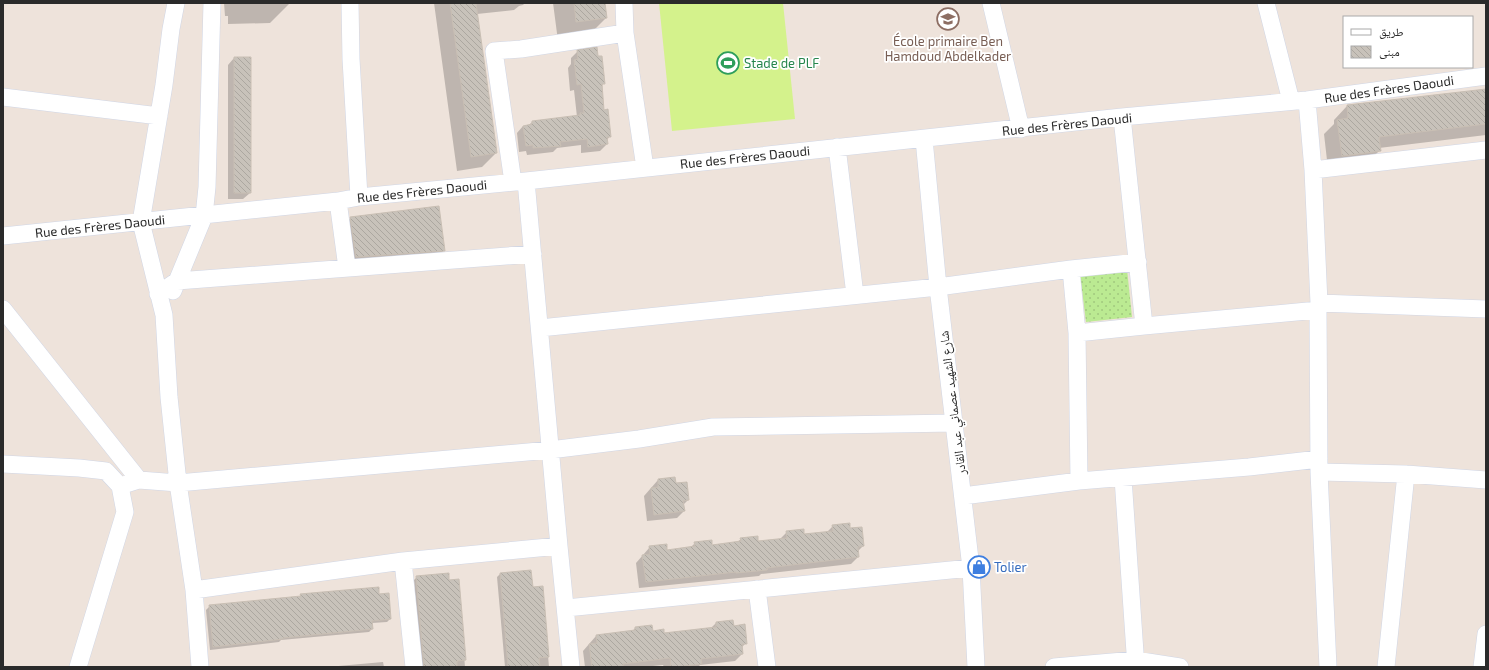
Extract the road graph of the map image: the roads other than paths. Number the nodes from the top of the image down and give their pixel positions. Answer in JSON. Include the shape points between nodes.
{"nodes":[{"id":1,"x":176,"y":3,"type":"edge"},
{"id":2,"x":212,"y":3,"type":"edge"},
{"id":3,"x":350,"y":3,"type":"edge"},
{"id":4,"x":624,"y":3,"type":"edge"},
{"id":5,"x":991,"y":3,"type":"edge"},
{"id":6,"x":1266,"y":3,"type":"edge"},
{"id":7,"x":625,"y":33,"type":"junction"},
{"id":8,"x":1486,"y":76,"type":"edge"},
{"id":9,"x":3,"y":97,"type":"edge"},
{"id":10,"x":1299,"y":100,"type":"junction"},
{"id":11,"x":159,"y":116,"type":"junction"},
{"id":12,"x":1122,"y":118,"type":"junction"},
{"id":13,"x":1021,"y":129,"type":"junction"},
{"id":14,"x":924,"y":139,"type":"junction"},
{"id":15,"x":837,"y":147,"type":"junction"},
{"id":16,"x":1486,"y":150,"type":"edge"},
{"id":17,"x":645,"y":168,"type":"junction"},
{"id":18,"x":1313,"y":170,"type":"junction"},
{"id":19,"x":520,"y":182,"type":"junction"},
{"id":20,"x":359,"y":197,"type":"junction"},
{"id":21,"x":338,"y":201,"type":"junction"},
{"id":22,"x":204,"y":216,"type":"junction"},
{"id":23,"x":141,"y":222,"type":"junction"},
{"id":24,"x":3,"y":236,"type":"edge"},
{"id":25,"x":533,"y":254,"type":"junction"},
{"id":26,"x":1138,"y":262,"type":"junction"},
{"id":27,"x":347,"y":268,"type":"junction"},
{"id":28,"x":1071,"y":269,"type":"junction"},
{"id":29,"x":177,"y":282,"type":"junction"},
{"id":30,"x":938,"y":287,"type":"junction"},
{"id":31,"x":158,"y":294,"type":"junction"},
{"id":32,"x":855,"y":295,"type":"junction"},
{"id":33,"x":1318,"y":306,"type":"junction"},
{"id":34,"x":3,"y":309,"type":"edge"},
{"id":35,"x":1486,"y":309,"type":"edge"},
{"id":36,"x":164,"y":315,"type":"junction"},
{"id":37,"x":1144,"y":326,"type":"junction"},
{"id":38,"x":540,"y":328,"type":"junction"},
{"id":39,"x":1077,"y":333,"type":"junction"},
{"id":40,"x":954,"y":423,"type":"junction"},
{"id":41,"x":550,"y":450,"type":"junction"},
{"id":42,"x":3,"y":464,"type":"edge"},
{"id":43,"x":1319,"y":465,"type":"junction"},
{"id":44,"x":1406,"y":474,"type":"junction"},
{"id":45,"x":1123,"y":478,"type":"junction"},
{"id":46,"x":139,"y":480,"type":"junction"},
{"id":47,"x":1486,"y":480,"type":"edge"},
{"id":48,"x":1079,"y":481,"type":"junction"},
{"id":49,"x":178,"y":482,"type":"junction"},
{"id":50,"x":120,"y":486,"type":"junction"},
{"id":51,"x":963,"y":496,"type":"junction"},
{"id":52,"x":559,"y":546,"type":"junction"},
{"id":53,"x":403,"y":561,"type":"junction"},
{"id":54,"x":971,"y":568,"type":"junction"},
{"id":55,"x":757,"y":589,"type":"junction"},
{"id":56,"x":194,"y":590,"type":"junction"},
{"id":57,"x":566,"y":608,"type":"junction"},
{"id":58,"x":1486,"y":634,"type":"edge"},
{"id":59,"x":1135,"y":663,"type":"edge"},
{"id":60,"x":78,"y":667,"type":"edge"},
{"id":61,"x":200,"y":667,"type":"edge"},
{"id":62,"x":414,"y":667,"type":"edge"},
{"id":63,"x":571,"y":667,"type":"edge"},
{"id":64,"x":767,"y":667,"type":"edge"},
{"id":65,"x":976,"y":667,"type":"edge"},
{"id":66,"x":1054,"y":667,"type":"edge"},
{"id":67,"x":1180,"y":667,"type":"edge"},
{"id":68,"x":1328,"y":667,"type":"edge"},
{"id":69,"x":1386,"y":667,"type":"edge"},
{"id":70,"x":1482,"y":667,"type":"edge"}],
"edges":[{"from":1,"to":11,"type":"street"},
{"from":2,"to":22,"type":"street"},
{"from":3,"to":20,"type":"street"},
{"from":4,"to":7,"type":"street"},
{"from":5,"to":13,"type":"street"},
{"from":6,"to":10,"type":"street"},
{"from":7,"to":17,"type":"street"},
{"from":7,"to":19,"type":"street","via":[[494,51]]},
{"from":8,"to":10,"type":"street","name":"Rue des Frères Daoudi"},
{"from":9,"to":11,"type":"street"},
{"from":10,"to":12,"type":"street","name":"Rue des Frères Daoudi"},
{"from":10,"to":18,"type":"street"},
{"from":11,"to":23,"type":"street"},
{"from":12,"to":13,"type":"street","name":"Rue des Frères Daoudi"},
{"from":12,"to":26,"type":"street"},
{"from":13,"to":14,"type":"street","name":"Rue des Frères Daoudi"},
{"from":14,"to":15,"type":"street","name":"Rue des Frères Daoudi"},
{"from":14,"to":30,"type":"street","name":"شارع الشهيد عصماني عبد القادر"},
{"from":15,"to":17,"type":"street","name":"Rue des Frères Daoudi"},
{"from":15,"to":32,"type":"street"},
{"from":16,"to":18,"type":"street"},
{"from":17,"to":19,"type":"street","name":"Rue des Frères Daoudi"},
{"from":18,"to":33,"type":"street"},
{"from":19,"to":20,"type":"street","name":"Rue des Frères Daoudi"},
{"from":19,"to":25,"type":"street"},
{"from":20,"to":21,"type":"street","name":"Rue des Frères Daoudi"},
{"from":21,"to":22,"type":"street","name":"Rue des Frères Daoudi"},
{"from":21,"to":27,"type":"street"},
{"from":22,"to":23,"type":"street","name":"Rue des Frères Daoudi"},
{"from":22,"to":29,"type":"street"},
{"from":23,"to":24,"type":"street","name":"Rue des Frères Daoudi"},
{"from":23,"to":31,"type":"street"},
{"from":25,"to":27,"type":"street"},
{"from":25,"to":38,"type":"street"},
{"from":26,"to":28,"type":"street"},
{"from":26,"to":37,"type":"street"},
{"from":27,"to":29,"type":"street"},
{"from":28,"to":30,"type":"street"},
{"from":28,"to":39,"type":"street"},
{"from":29,"to":31,"type":"street"},
{"from":29,"to":36,"type":"street"},
{"from":30,"to":32,"type":"street"},
{"from":30,"to":40,"type":"street","name":"شارع الشهيد عصماني عبد القادر"},
{"from":31,"to":36,"type":"street"},
{"from":32,"to":38,"type":"street"},
{"from":33,"to":35,"type":"street"},
{"from":33,"to":37,"type":"street"},
{"from":33,"to":43,"type":"street"},
{"from":34,"to":46,"type":"street"},
{"from":36,"to":49,"type":"street"},
{"from":37,"to":39,"type":"street"},
{"from":38,"to":41,"type":"street"},
{"from":39,"to":48,"type":"street"},
{"from":40,"to":41,"type":"street","via":[[714,427]]},
{"from":40,"to":51,"type":"street","name":"شارع الشهيد عصماني عبد القادر"},
{"from":41,"to":49,"type":"street"},
{"from":41,"to":52,"type":"street"},
{"from":42,"to":50,"type":"street","via":[[106,471]]},
{"from":43,"to":44,"type":"street"},
{"from":43,"to":45,"type":"street","via":[[1250,467]]},
{"from":43,"to":68,"type":"street"},
{"from":44,"to":47,"type":"street"},
{"from":44,"to":69,"type":"street"},
{"from":45,"to":48,"type":"street"},
{"from":45,"to":59,"type":"street"},
{"from":46,"to":49,"type":"street"},
{"from":46,"to":50,"type":"street"},
{"from":48,"to":51,"type":"street"},
{"from":49,"to":56,"type":"street"},
{"from":50,"to":60,"type":"street","via":[[125,512]]},
{"from":51,"to":54,"type":"street","name":"شارع الشهيد عصماني عبد القادر"},
{"from":52,"to":53,"type":"street"},
{"from":52,"to":57,"type":"street"},
{"from":53,"to":56,"type":"street"},
{"from":53,"to":62,"type":"street"},
{"from":54,"to":55,"type":"street"},
{"from":54,"to":65,"type":"street","name":"شارع الشهيد عصماني عبد القادر"},
{"from":55,"to":57,"type":"street"},
{"from":55,"to":64,"type":"street"},
{"from":56,"to":61,"type":"street"},
{"from":57,"to":63,"type":"street"},
{"from":58,"to":70,"type":"street"},
{"from":59,"to":66,"type":"street"},
{"from":59,"to":67,"type":"street"}]}
